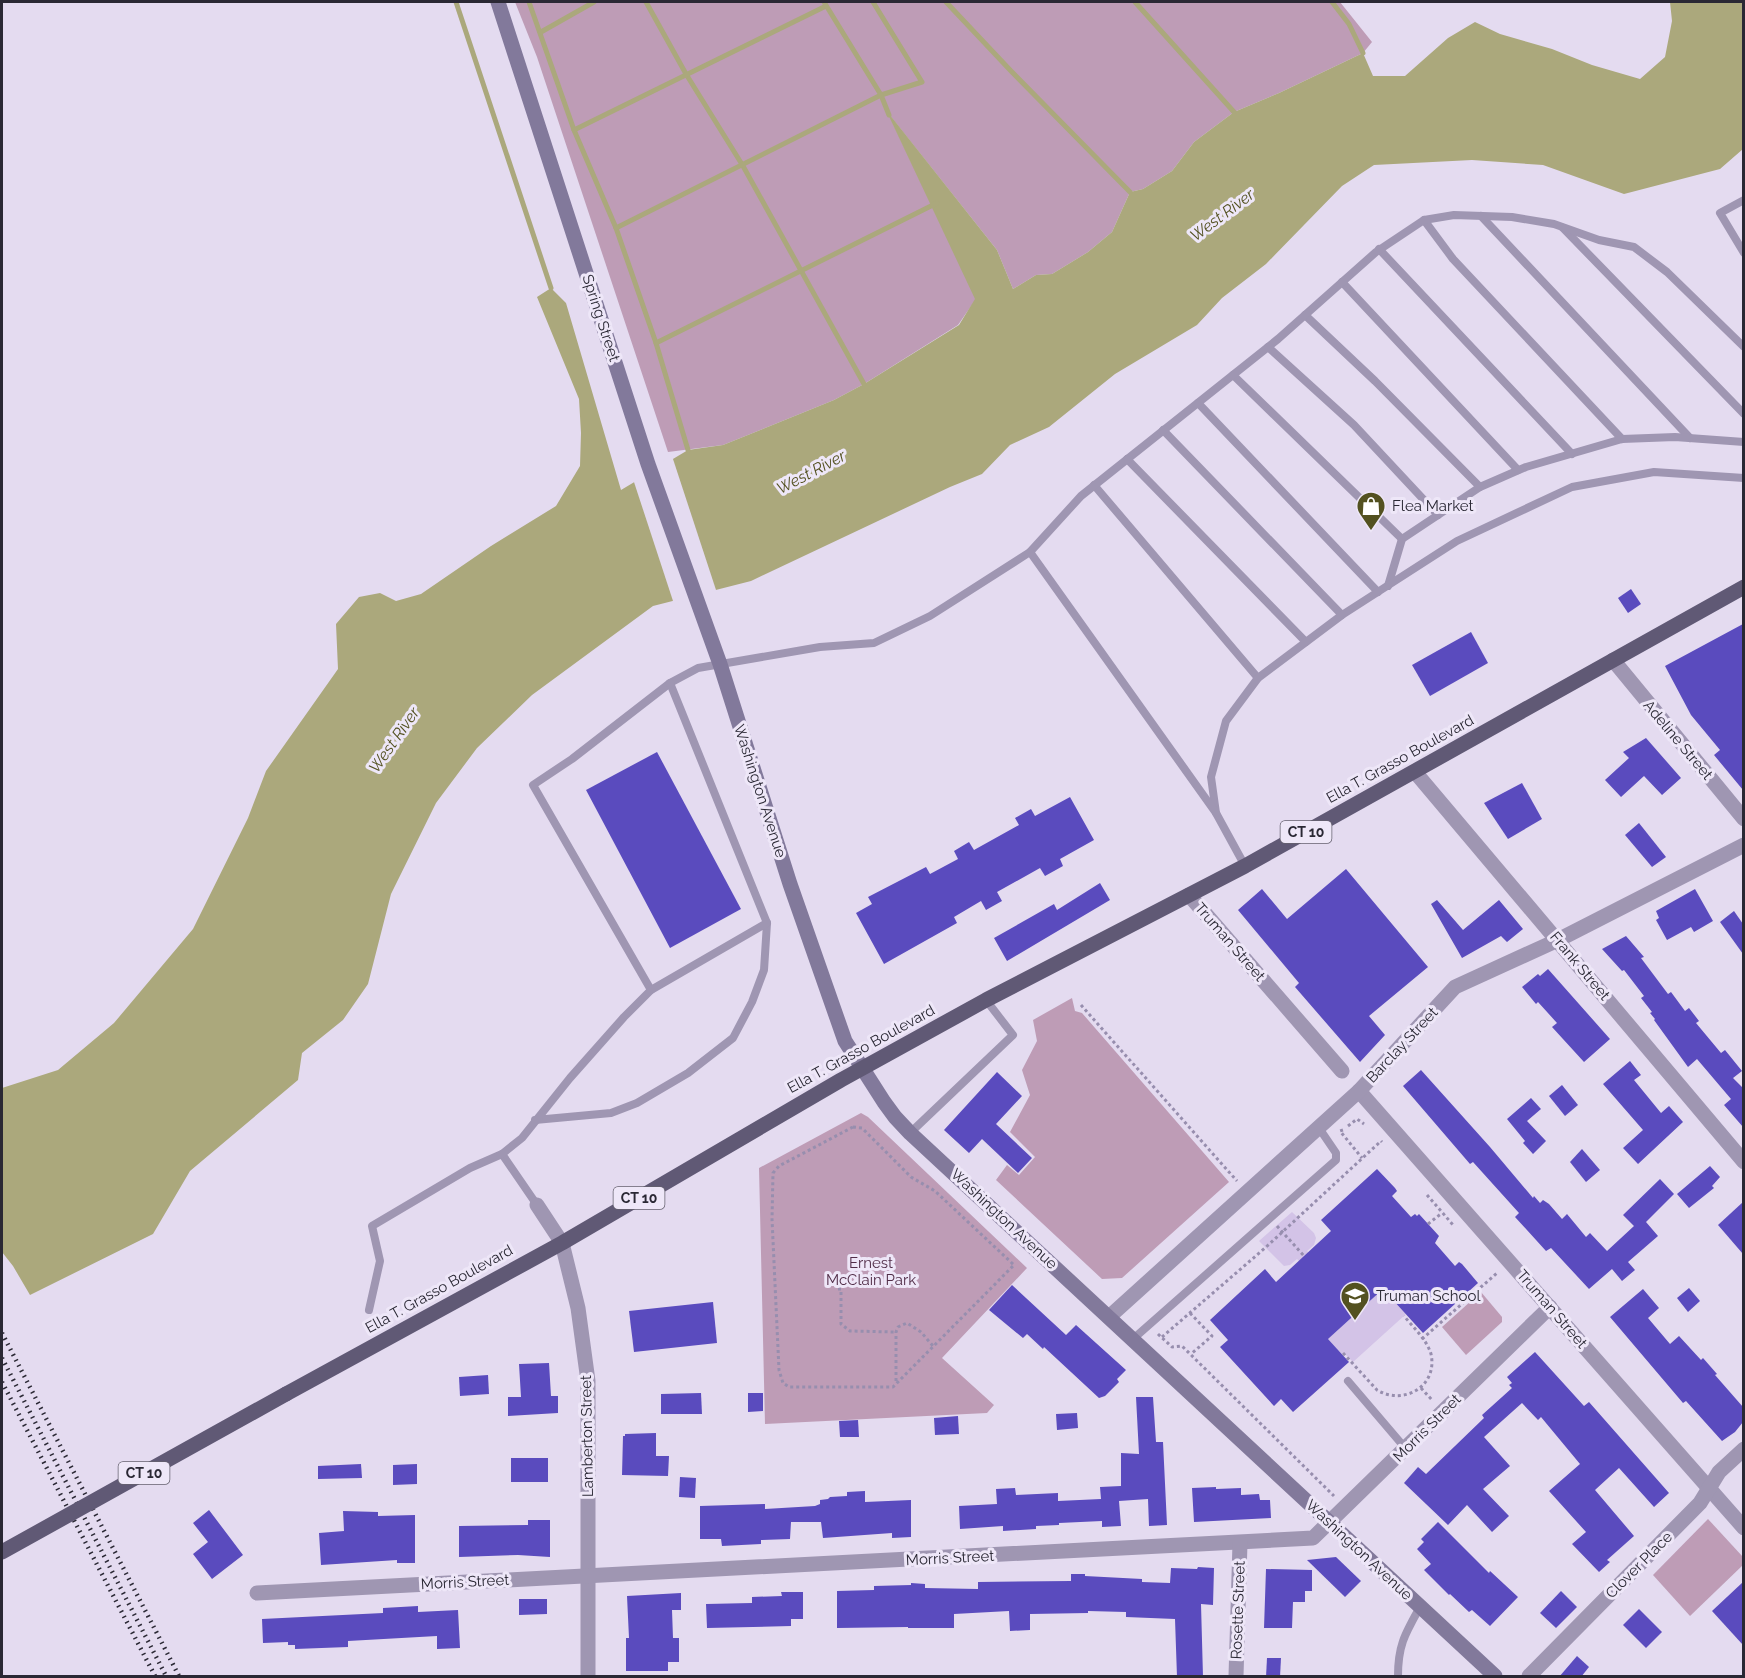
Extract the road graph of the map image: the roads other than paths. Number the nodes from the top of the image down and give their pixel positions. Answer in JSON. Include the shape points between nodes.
{"nodes":[{"id":1,"x":498,"y":2,"type":"edge"},
{"id":2,"x":1743,"y":200,"type":"edge"},
{"id":3,"x":1481,"y":216,"type":"junction"},
{"id":4,"x":1424,"y":220,"type":"junction"},
{"id":5,"x":1561,"y":226,"type":"junction"},
{"id":6,"x":1379,"y":249,"type":"junction"},
{"id":7,"x":1743,"y":254,"type":"edge"},
{"id":8,"x":1342,"y":282,"type":"junction"},
{"id":9,"x":1305,"y":315,"type":"junction"},
{"id":10,"x":1269,"y":346,"type":"junction"},
{"id":11,"x":1743,"y":347,"type":"edge"},
{"id":12,"x":1233,"y":375,"type":"junction"},
{"id":13,"x":1198,"y":403,"type":"junction"},
{"id":14,"x":1743,"y":414,"type":"edge"},
{"id":15,"x":1163,"y":430,"type":"junction"},
{"id":16,"x":1689,"y":438,"type":"junction"},
{"id":17,"x":1622,"y":439,"type":"junction"},
{"id":18,"x":1743,"y":442,"type":"edge"},
{"id":19,"x":1572,"y":454,"type":"junction"},
{"id":20,"x":1127,"y":459,"type":"junction"},
{"id":21,"x":1518,"y":470,"type":"junction"},
{"id":22,"x":1743,"y":478,"type":"edge"},
{"id":23,"x":1094,"y":485,"type":"junction"},
{"id":24,"x":1480,"y":487,"type":"junction"},
{"id":25,"x":1438,"y":515,"type":"junction"},
{"id":26,"x":1402,"y":539,"type":"junction"},
{"id":27,"x":1030,"y":552,"type":"junction"},
{"id":28,"x":1388,"y":586,"type":"junction"},
{"id":29,"x":1743,"y":587,"type":"edge"},
{"id":30,"x":1378,"y":592,"type":"junction"},
{"id":31,"x":1342,"y":615,"type":"junction"},
{"id":32,"x":708,"y":632,"type":"joint"},
{"id":33,"x":1306,"y":642,"type":"junction"},
{"id":34,"x":1613,"y":660,"type":"junction"},
{"id":35,"x":720,"y":664,"type":"junction"},
{"id":36,"x":1258,"y":678,"type":"junction"},
{"id":37,"x":670,"y":683,"type":"junction"},
{"id":38,"x":1415,"y":772,"type":"junction"},
{"id":39,"x":1216,"y":813,"type":"junction"},
{"id":40,"x":1743,"y":819,"type":"edge"},
{"id":41,"x":1743,"y":845,"type":"edge"},
{"id":42,"x":1245,"y":866,"type":"junction"},
{"id":43,"x":1189,"y":895,"type":"junction"},
{"id":44,"x":767,"y":923,"type":"junction"},
{"id":45,"x":1558,"y":940,"type":"junction"},
{"id":46,"x":651,"y":990,"type":"junction"},
{"id":47,"x":986,"y":1000,"type":"junction"},
{"id":48,"x":862,"y":1068,"type":"junction"},
{"id":49,"x":1342,"y":1071,"type":"dead end"},
{"id":50,"x":1359,"y":1091,"type":"junction"},
{"id":51,"x":535,"y":1120,"type":"junction"},
{"id":52,"x":1319,"y":1128,"type":"junction"},
{"id":53,"x":910,"y":1133,"type":"junction"},
{"id":54,"x":502,"y":1154,"type":"junction"},
{"id":55,"x":1743,"y":1162,"type":"edge"},
{"id":56,"x":537,"y":1205,"type":"joint"},
{"id":57,"x":562,"y":1243,"type":"junction"},
{"id":58,"x":1550,"y":1307,"type":"junction"},
{"id":59,"x":369,"y":1310,"type":"dead end"},
{"id":60,"x":1109,"y":1317,"type":"junction"},
{"id":61,"x":1133,"y":1340,"type":"junction"},
{"id":62,"x":1348,"y":1381,"type":"dead end"},
{"id":63,"x":1406,"y":1449,"type":"junction"},
{"id":64,"x":1743,"y":1449,"type":"edge"},
{"id":65,"x":1709,"y":1490,"type":"junction"},
{"id":66,"x":1330,"y":1524,"type":"junction"},
{"id":67,"x":1743,"y":1528,"type":"edge"},
{"id":68,"x":1240,"y":1543,"type":"junction"},
{"id":69,"x":2,"y":1552,"type":"edge"},
{"id":70,"x":588,"y":1576,"type":"junction"},
{"id":71,"x":257,"y":1593,"type":"dead end"},
{"id":72,"x":1420,"y":1607,"type":"junction"},
{"id":73,"x":588,"y":1677,"type":"edge"},
{"id":74,"x":1236,"y":1677,"type":"edge"},
{"id":75,"x":1398,"y":1677,"type":"edge"},
{"id":76,"x":1496,"y":1677,"type":"edge"},
{"id":77,"x":1529,"y":1677,"type":"edge"}],
"edges":[{"from":1,"to":32,"type":"main road","name":"Spring Street","via":[[648,464]]},
{"from":2,"to":7,"type":"lane","via":[[1720,213]]},
{"from":3,"to":4,"type":"lane"},
{"from":3,"to":5,"type":"lane"},
{"from":3,"to":16,"type":"lane"},
{"from":4,"to":6,"type":"lane"},
{"from":4,"to":17,"type":"lane","via":[[1453,259]]},
{"from":5,"to":11,"type":"lane","via":[[1634,247],[1667,272]]},
{"from":5,"to":14,"type":"lane"},
{"from":6,"to":8,"type":"lane"},
{"from":6,"to":19,"type":"lane"},
{"from":8,"to":9,"type":"lane"},
{"from":8,"to":21,"type":"lane"},
{"from":9,"to":10,"type":"lane"},
{"from":9,"to":24,"type":"lane"},
{"from":10,"to":12,"type":"lane"},
{"from":10,"to":25,"type":"lane","via":[[1354,425]]},
{"from":12,"to":13,"type":"lane"},
{"from":12,"to":26,"type":"lane"},
{"from":13,"to":15,"type":"lane"},
{"from":13,"to":30,"type":"lane"},
{"from":15,"to":20,"type":"lane"},
{"from":15,"to":31,"type":"lane"},
{"from":16,"to":17,"type":"lane"},
{"from":16,"to":18,"type":"lane"},
{"from":17,"to":19,"type":"lane"},
{"from":19,"to":21,"type":"lane"},
{"from":20,"to":23,"type":"lane"},
{"from":20,"to":33,"type":"lane"},
{"from":21,"to":24,"type":"lane"},
{"from":22,"to":28,"type":"lane","via":[[1654,472],[1572,487],[1457,541]]},
{"from":23,"to":27,"type":"lane"},
{"from":23,"to":36,"type":"lane"},
{"from":24,"to":25,"type":"lane"},
{"from":25,"to":26,"type":"lane"},
{"from":26,"to":28,"type":"lane"},
{"from":27,"to":35,"type":"lane","via":[[930,616],[874,643],[820,647]]},
{"from":27,"to":39,"type":"lane"},
{"from":28,"to":30,"type":"lane"},
{"from":29,"to":34,"type":"main road","name":"Ella T. Grasso Boulevard","number":"CT 10"},
{"from":30,"to":31,"type":"lane"},
{"from":31,"to":33,"type":"lane"},
{"from":32,"to":35,"type":"main road","name":"Washington Avenue"},
{"from":33,"to":36,"type":"lane"},
{"from":34,"to":38,"type":"main road","name":"Ella T. Grasso Boulevard","number":"CT 10"},
{"from":34,"to":40,"type":"street","name":"Adeline Street"},
{"from":35,"to":37,"type":"lane","via":[[702,666]]},
{"from":35,"to":48,"type":"main road","name":"Washington Avenue","via":[[845,1041]]},
{"from":36,"to":39,"type":"lane","via":[[1226,721],[1211,777]]},
{"from":37,"to":44,"type":"lane"},
{"from":37,"to":46,"type":"lane","via":[[533,785]]},
{"from":38,"to":42,"type":"main road","name":"Ella T. Grasso Boulevard","number":"CT 10"},
{"from":38,"to":45,"type":"street","name":"Frank Street"},
{"from":39,"to":42,"type":"lane"},
{"from":41,"to":45,"type":"street","name":"Barclay Street"},
{"from":42,"to":43,"type":"main road","name":"Ella T. Grasso Boulevard","number":"CT 10"},
{"from":43,"to":47,"type":"main road","name":"Ella T. Grasso Boulevard","number":"CT 10"},
{"from":43,"to":49,"type":"street","name":"Truman Street"},
{"from":44,"to":46,"type":"lane"},
{"from":44,"to":51,"type":"lane","via":[[764,970],[733,1038],[688,1073],[611,1113]]},
{"from":45,"to":50,"type":"street","name":"Barclay Street","via":[[1455,987]]},
{"from":45,"to":55,"type":"street","name":"Frank Street"},
{"from":46,"to":51,"type":"lane"},
{"from":47,"to":48,"type":"main road","name":"Ella T. Grasso Boulevard","number":"CT 10"},
{"from":47,"to":53,"type":"lane","via":[[1013,1035]]},
{"from":48,"to":53,"type":"main road","name":"Washington Avenue"},
{"from":48,"to":57,"type":"main road","name":"Ella T. Grasso Boulevard","number":"CT 10"},
{"from":50,"to":52,"type":"street","name":"Barclay Street"},
{"from":50,"to":58,"type":"street","name":"Truman Street"},
{"from":51,"to":54,"type":"lane","via":[[522,1138]]},
{"from":52,"to":60,"type":"street","name":"Barclay Street"},
{"from":52,"to":61,"type":"lane","via":[[1336,1153],[1336,1160]]},
{"from":53,"to":60,"type":"main road","name":"Washington Avenue"},
{"from":54,"to":56,"type":"lane"},
{"from":54,"to":59,"type":"lane","via":[[470,1168],[372,1226],[380,1261]]},
{"from":56,"to":57,"type":"street","name":"Lamberton Street"},
{"from":57,"to":69,"type":"main road","name":"Ella T. Grasso Boulevard","number":"CT 10","bridge":true},
{"from":57,"to":70,"type":"street","name":"Lamberton Street","via":[[578,1308],[588,1381]]},
{"from":58,"to":63,"type":"street","name":"Morris Street"},
{"from":58,"to":65,"type":"street","name":"Truman Street"},
{"from":60,"to":61,"type":"main road","name":"Washington Avenue"},
{"from":61,"to":66,"type":"main road","name":"Washington Avenue"},
{"from":62,"to":63,"type":"lane"},
{"from":63,"to":66,"type":"street","name":"Morris Street"},
{"from":64,"to":65,"type":"street","name":"Clover Place","via":[[1719,1472]]},
{"from":65,"to":67,"type":"street","name":"Truman Street"},
{"from":65,"to":77,"type":"street","name":"Clover Place","via":[[1697,1507]]},
{"from":66,"to":68,"type":"street","name":"Morris Street","via":[[1313,1538]]},
{"from":66,"to":72,"type":"main road","name":"Washington Avenue"},
{"from":68,"to":70,"type":"street","name":"Morris Street"},
{"from":68,"to":74,"type":"street","name":"Rosette Street"},
{"from":70,"to":71,"type":"street","name":"Morris Street"},
{"from":70,"to":73,"type":"street","name":"Lamberton Street"},
{"from":72,"to":75,"type":"lane","via":[[1402,1640]]},
{"from":72,"to":76,"type":"main road","name":"Washington Avenue"}]}
